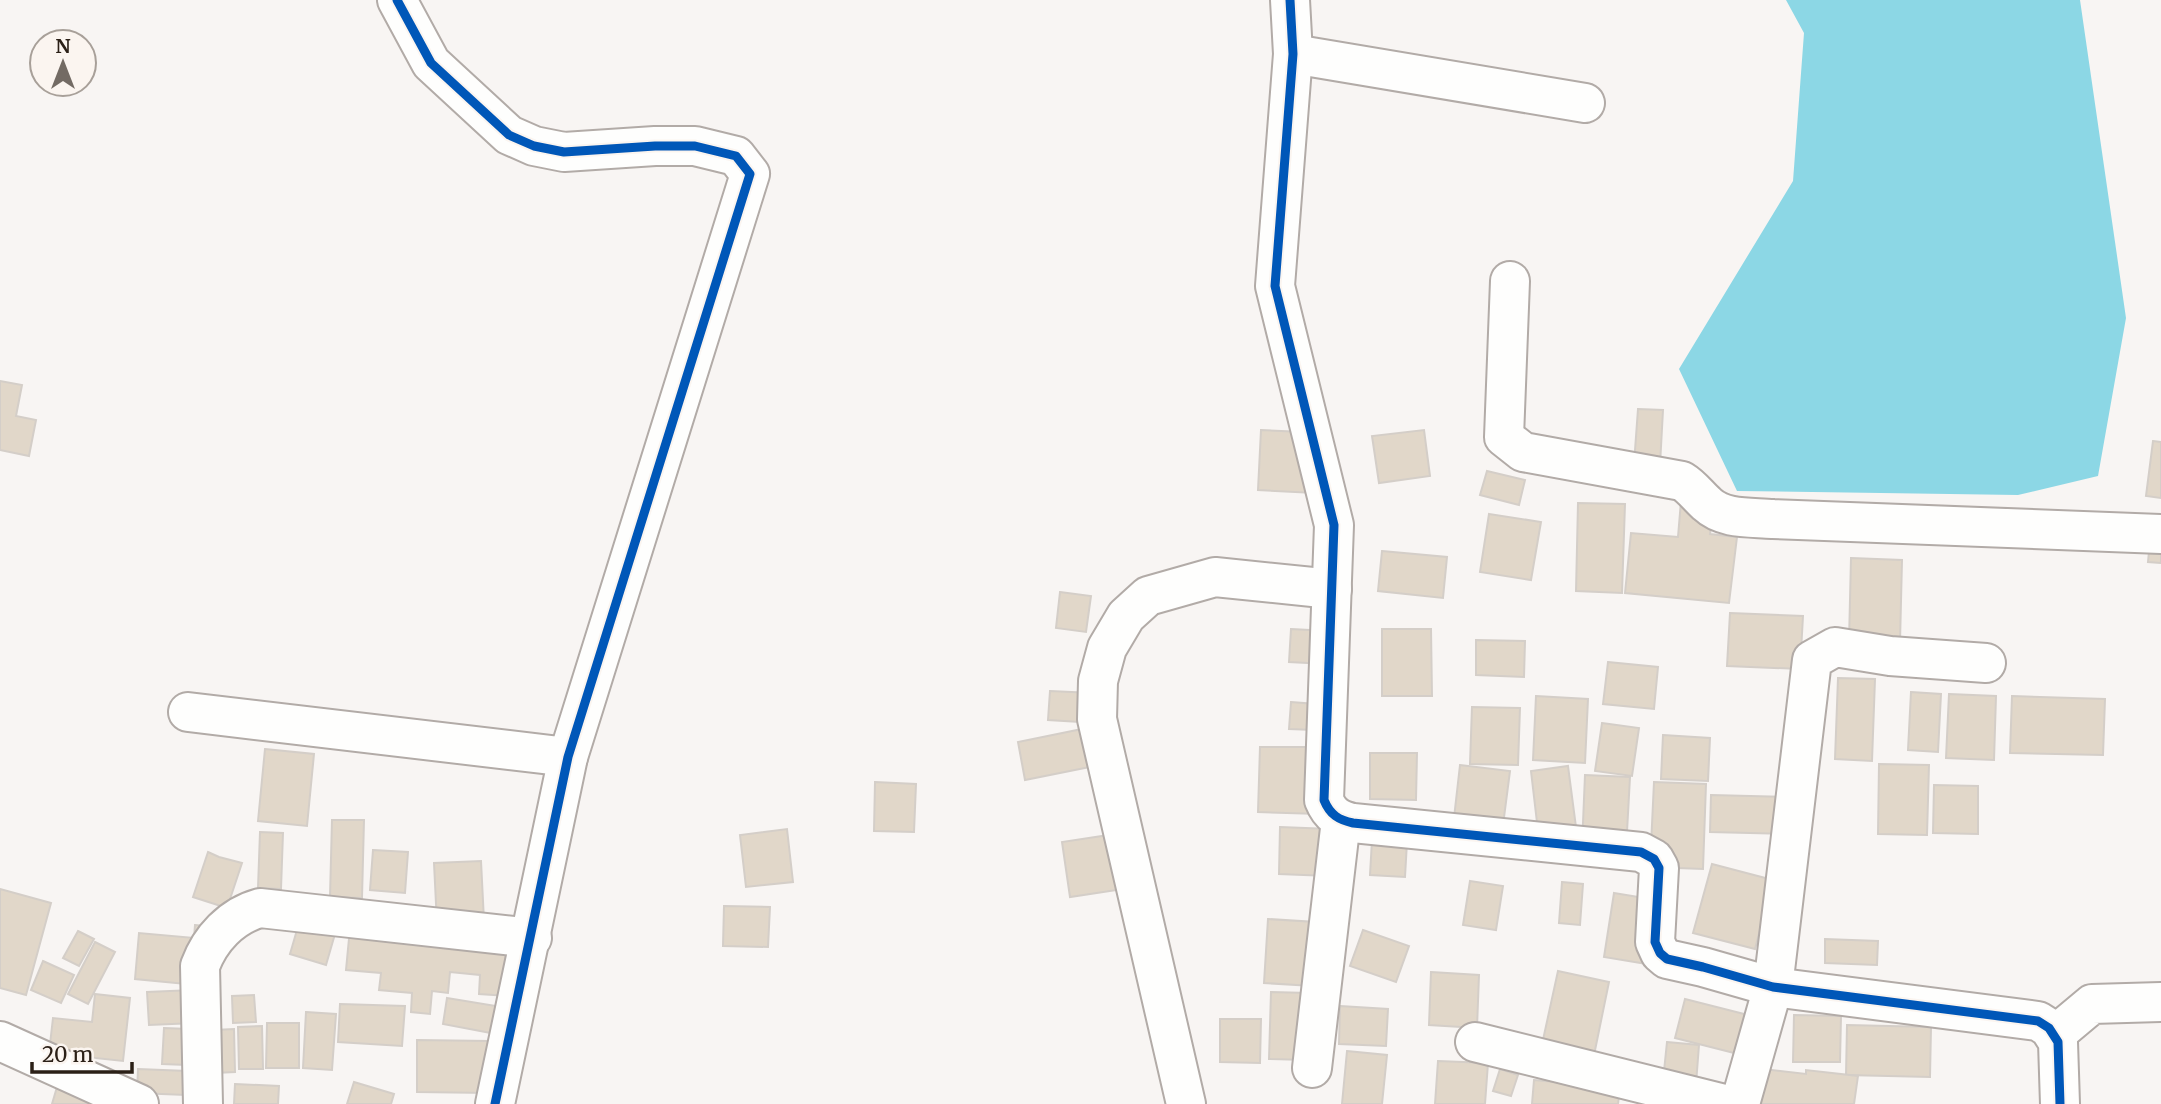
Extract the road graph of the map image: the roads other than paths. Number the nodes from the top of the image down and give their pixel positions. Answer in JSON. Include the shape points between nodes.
{"nodes":[{"id":1,"x":397,"y":0,"type":"edge"},
{"id":2,"x":1290,"y":0,"type":"edge"},
{"id":3,"x":1293,"y":54,"type":"junction"},
{"id":4,"x":1585,"y":103,"type":"dead end"},
{"id":5,"x":1510,"y":281,"type":"dead end"},
{"id":6,"x":2161,"y":534,"type":"edge"},
{"id":7,"x":1332,"y":589,"type":"junction"},
{"id":8,"x":1986,"y":663,"type":"dead end"},
{"id":9,"x":188,"y":712,"type":"dead end"},
{"id":10,"x":568,"y":757,"type":"junction"},
{"id":11,"x":1341,"y":820,"type":"junction"},
{"id":12,"x":532,"y":938,"type":"junction"},
{"id":13,"x":1773,"y":987,"type":"junction"},
{"id":14,"x":2161,"y":1002,"type":"edge"},
{"id":15,"x":2055,"y":1035,"type":"junction"},
{"id":16,"x":0,"y":1041,"type":"edge"},
{"id":17,"x":1475,"y":1042,"type":"dead end"},
{"id":18,"x":1312,"y":1068,"type":"dead end"},
{"id":19,"x":139,"y":1104,"type":"edge"},
{"id":20,"x":203,"y":1104,"type":"edge"},
{"id":21,"x":495,"y":1104,"type":"edge"},
{"id":22,"x":1186,"y":1104,"type":"edge"},
{"id":23,"x":1724,"y":1104,"type":"edge"},
{"id":24,"x":1740,"y":1104,"type":"edge"},
{"id":25,"x":2060,"y":1104,"type":"edge"}],
"edges":[{"from":1,"to":10,"type":"street","via":[[431,63],[509,135],[564,152],[695,146],[736,156],[750,174]]},
{"from":2,"to":3,"type":"street"},
{"from":3,"to":4,"type":"street"},
{"from":3,"to":7,"type":"street","via":[[1275,286],[1334,525]]},
{"from":5,"to":6,"type":"street","via":[[1504,437],[1523,452],[1682,481],[1725,515]]},
{"from":7,"to":11,"type":"street","via":[[1324,800]]},
{"from":7,"to":22,"type":"street","via":[[1215,578],[1148,596],[1126,616],[1107,648],[1098,681],[1097,719]]},
{"from":8,"to":13,"type":"street","via":[[1835,647],[1812,660]]},
{"from":9,"to":10,"type":"street"},
{"from":10,"to":12,"type":"street"},
{"from":11,"to":13,"type":"street","via":[[1641,852],[1659,868],[1655,942],[1660,953],[1667,959]]},
{"from":11,"to":18,"type":"street"},
{"from":12,"to":20,"type":"street","via":[[260,908],[247,912],[212,942],[200,966]]},
{"from":12,"to":21,"type":"street"},
{"from":13,"to":15,"type":"street","via":[[2025,1018],[2038,1021]]},
{"from":13,"to":24,"type":"street"},
{"from":14,"to":15,"type":"street","via":[[2092,1004]]},
{"from":15,"to":25,"type":"street"},
{"from":16,"to":19,"type":"street"},
{"from":17,"to":23,"type":"street"}]}
